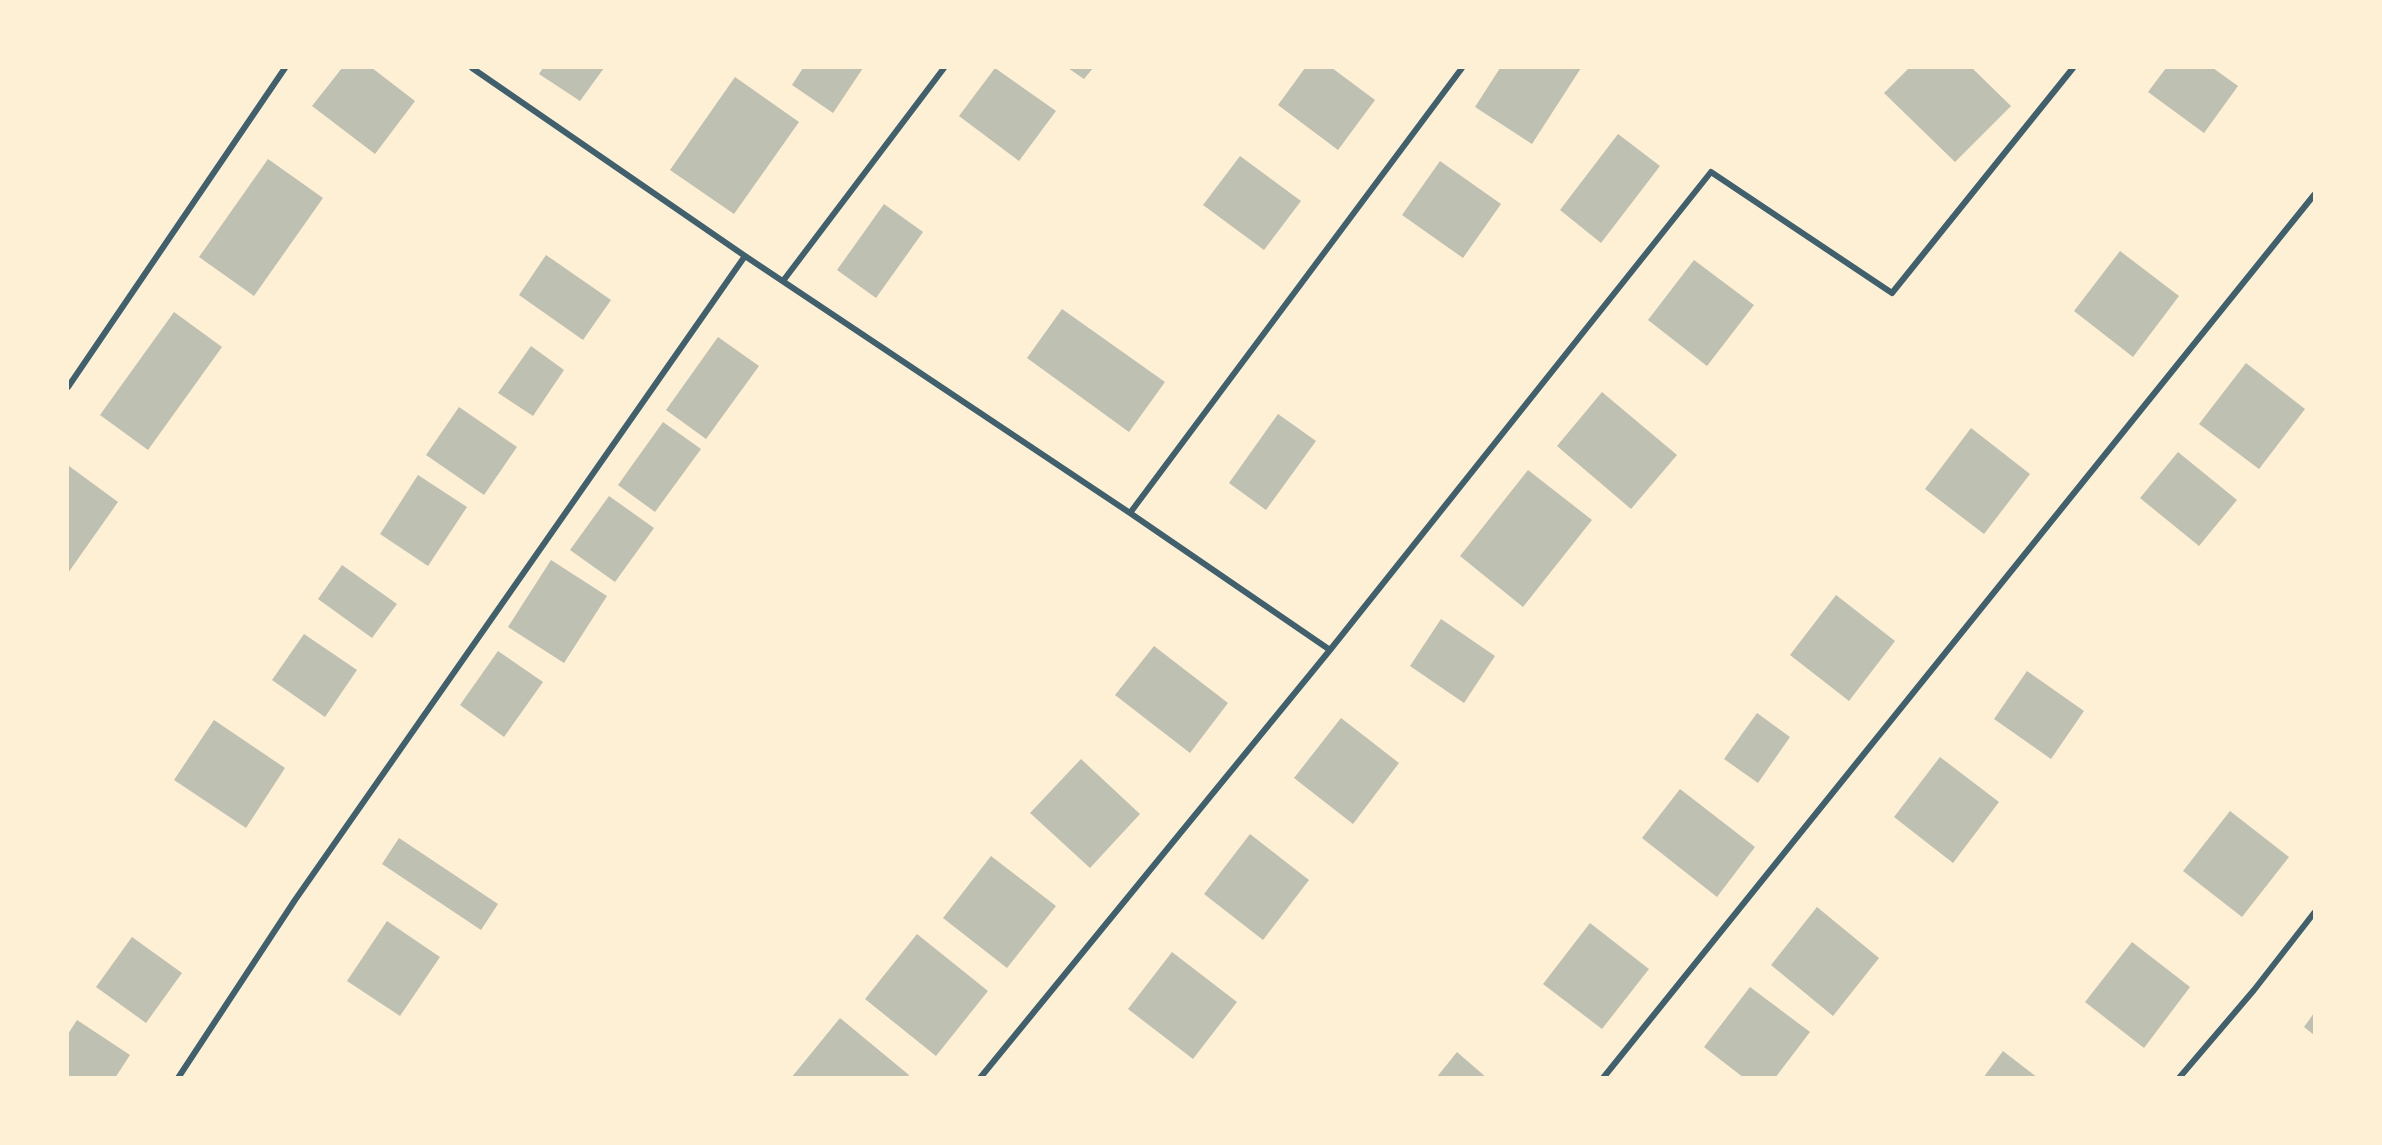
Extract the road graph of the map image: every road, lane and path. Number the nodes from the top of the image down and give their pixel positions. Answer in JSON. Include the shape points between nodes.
{"nodes":[{"id":1,"x":285,"y":68,"type":"edge"},
{"id":2,"x":472,"y":68,"type":"edge"},
{"id":3,"x":944,"y":68,"type":"edge"},
{"id":4,"x":1462,"y":68,"type":"edge"},
{"id":5,"x":2073,"y":68,"type":"edge"},
{"id":6,"x":2314,"y":195,"type":"edge"},
{"id":7,"x":745,"y":256,"type":"junction"},
{"id":8,"x":783,"y":281,"type":"junction"},
{"id":9,"x":68,"y":387,"type":"edge"},
{"id":10,"x":1130,"y":513,"type":"junction"},
{"id":11,"x":1330,"y":650,"type":"junction"},
{"id":12,"x":2314,"y":913,"type":"edge"},
{"id":13,"x":178,"y":1077,"type":"edge"},
{"id":14,"x":980,"y":1077,"type":"edge"},
{"id":15,"x":1603,"y":1077,"type":"edge"},
{"id":16,"x":2179,"y":1077,"type":"edge"}],
"edges":[{"from":1,"to":9,"type":"street"},
{"from":2,"to":7,"type":"street"},
{"from":3,"to":8,"type":"street"},
{"from":4,"to":10,"type":"street"},
{"from":5,"to":11,"type":"street","via":[[1892,293],[1711,172]]},
{"from":6,"to":15,"type":"street"},
{"from":7,"to":8,"type":"street"},
{"from":7,"to":13,"type":"street","via":[[295,900]]},
{"from":8,"to":10,"type":"street"},
{"from":10,"to":11,"type":"street"},
{"from":11,"to":14,"type":"street"},
{"from":12,"to":16,"type":"street"}]}
